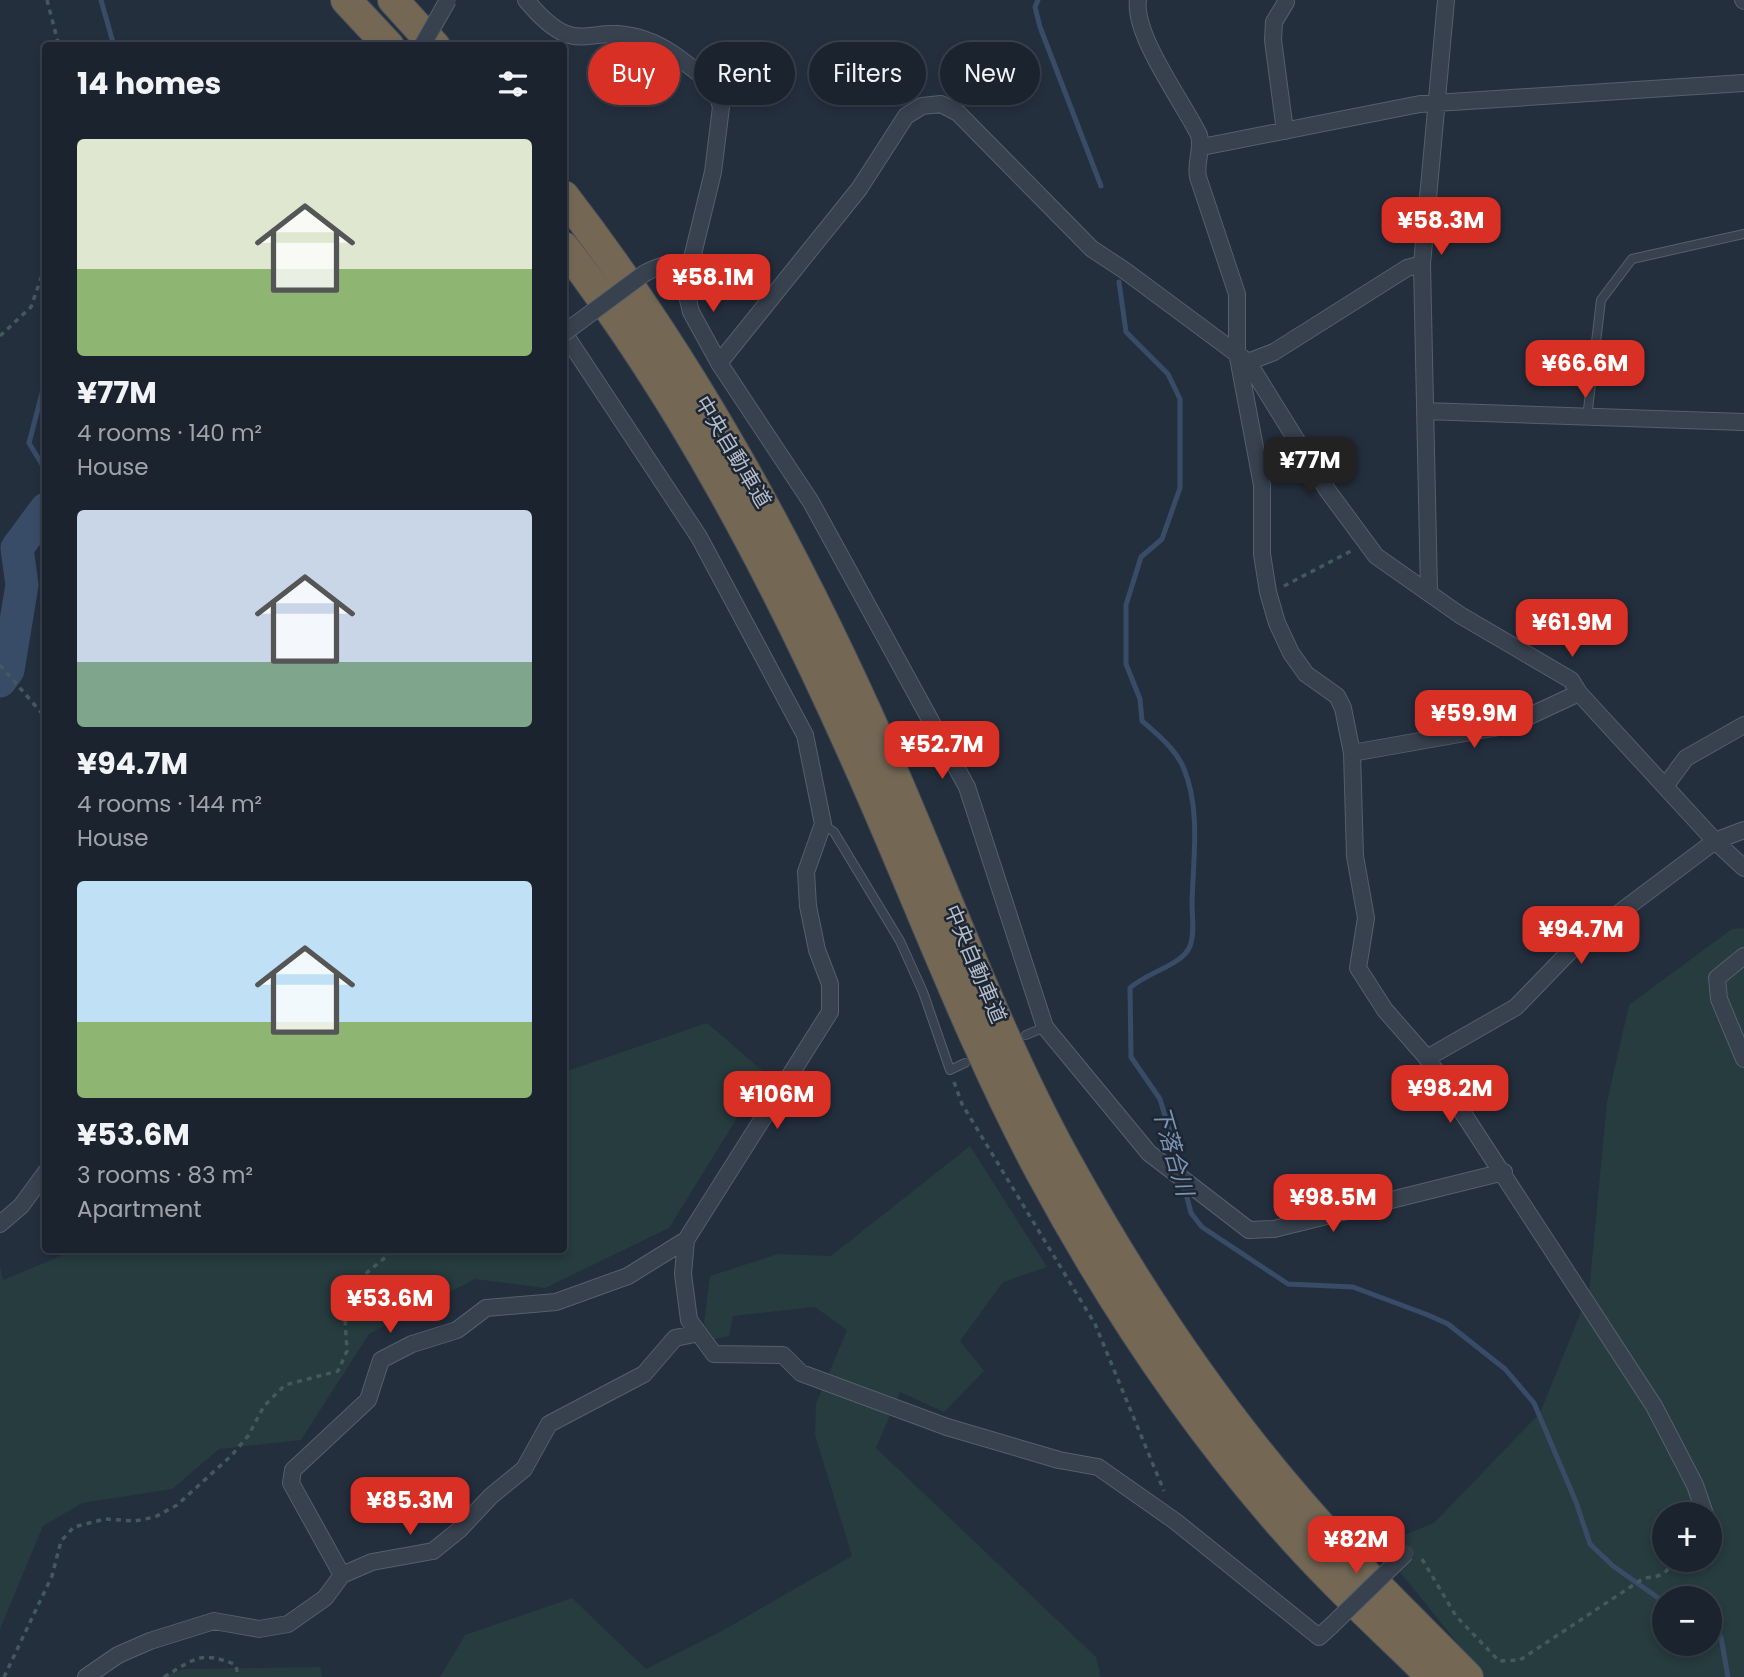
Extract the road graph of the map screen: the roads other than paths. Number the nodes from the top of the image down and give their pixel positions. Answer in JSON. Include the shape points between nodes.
{"nodes":[{"id":1,"x":346,"y":0,"type":"edge"},
{"id":2,"x":393,"y":0,"type":"edge"},
{"id":3,"x":448,"y":0,"type":"edge"},
{"id":4,"x":526,"y":0,"type":"edge"},
{"id":5,"x":1138,"y":0,"type":"edge"},
{"id":6,"x":1446,"y":0,"type":"edge"},
{"id":7,"x":1286,"y":2,"type":"dead end"},
{"id":8,"x":385,"y":42,"type":"edge"},
{"id":9,"x":424,"y":42,"type":"edge"},
{"id":10,"x":431,"y":42,"type":"edge"},
{"id":11,"x":1744,"y":83,"type":"edge"},
{"id":12,"x":1438,"y":104,"type":"junction"},
{"id":13,"x":1285,"y":131,"type":"junction"},
{"id":14,"x":1202,"y":147,"type":"junction"},
{"id":15,"x":567,"y":200,"type":"edge"},
{"id":16,"x":1744,"y":234,"type":"edge"},
{"id":17,"x":567,"y":251,"type":"edge"},
{"id":18,"x":1422,"y":264,"type":"junction"},
{"id":19,"x":690,"y":266,"type":"junction"},
{"id":20,"x":567,"y":330,"type":"edge"},
{"id":21,"x":567,"y":337,"type":"edge"},
{"id":22,"x":1242,"y":357,"type":"junction"},
{"id":23,"x":719,"y":363,"type":"junction"},
{"id":24,"x":1425,"y":411,"type":"junction"},
{"id":25,"x":1587,"y":418,"type":"junction"},
{"id":26,"x":1744,"y":422,"type":"edge"},
{"id":27,"x":1429,"y":592,"type":"junction"},
{"id":28,"x":1579,"y":693,"type":"junction"},
{"id":29,"x":1744,"y":725,"type":"edge"},
{"id":30,"x":1352,"y":753,"type":"junction"},
{"id":31,"x":1665,"y":785,"type":"junction"},
{"id":32,"x":823,"y":824,"type":"junction"},
{"id":33,"x":1744,"y":830,"type":"edge"},
{"id":34,"x":1715,"y":841,"type":"junction"},
{"id":35,"x":1744,"y":868,"type":"edge"},
{"id":36,"x":1744,"y":956,"type":"edge"},
{"id":37,"x":1045,"y":1027,"type":"junction"},
{"id":38,"x":1026,"y":1035,"type":"dead end"},
{"id":39,"x":1427,"y":1058,"type":"junction"},
{"id":40,"x":1744,"y":1059,"type":"edge"},
{"id":41,"x":965,"y":1063,"type":"dead end"},
{"id":42,"x":1504,"y":1172,"type":"junction"},
{"id":43,"x":42,"y":1177,"type":"edge"},
{"id":44,"x":0,"y":1224,"type":"edge"},
{"id":45,"x":685,"y":1240,"type":"junction"},
{"id":46,"x":698,"y":1333,"type":"junction"},
{"id":47,"x":1700,"y":1502,"type":"edge"},
{"id":48,"x":1406,"y":1553,"type":"road end"},
{"id":49,"x":342,"y":1575,"type":"junction"},
{"id":50,"x":86,"y":1677,"type":"edge"},
{"id":51,"x":1432,"y":1677,"type":"edge"},
{"id":52,"x":1468,"y":1677,"type":"edge"}],
"edges":[{"from":1,"to":8,"type":"highway"},
{"from":2,"to":10,"type":"highway"},
{"from":3,"to":9,"type":"street","bridge":true},
{"from":4,"to":19,"type":"street","via":[[558,33],[648,40],[718,91],[721,107],[713,172]]},
{"from":5,"to":14,"type":"street","via":[[1141,24]]},
{"from":6,"to":12,"type":"street"},
{"from":7,"to":13,"type":"street","via":[[1273,22]]},
{"from":11,"to":12,"type":"street"},
{"from":12,"to":13,"type":"street"},
{"from":12,"to":18,"type":"street"},
{"from":13,"to":14,"type":"street"},
{"from":14,"to":22,"type":"street","via":[[1198,177],[1237,294]]},
{"from":15,"to":52,"type":"highway","name":"中央自動車道","via":[[650,318],[768,511],[881,744],[1014,1056],[1064,1157],[1115,1245],[1170,1332],[1299,1501]]},
{"from":16,"to":25,"type":"lane","via":[[1632,259],[1601,300]]},
{"from":17,"to":51,"type":"highway","name":"中央自動車道","via":[[625,334],[748,537],[854,755],[988,1066],[1090,1259],[1210,1437],[1278,1522]]},
{"from":18,"to":22,"type":"street","via":[[1407,268],[1274,352]]},
{"from":18,"to":24,"type":"street"},
{"from":19,"to":20,"type":"street","bridge":true,"via":[[663,264],[645,273]]},
{"from":19,"to":23,"type":"street","via":[[686,297]]},
{"from":21,"to":32,"type":"street","via":[[699,537],[805,735]]},
{"from":22,"to":23,"type":"street","via":[[1092,249],[958,113],[941,104],[922,106],[906,116],[859,189]]},
{"from":22,"to":27,"type":"street","via":[[1367,546]]},
{"from":22,"to":30,"type":"street","via":[[1262,485],[1262,554],[1268,592],[1291,653],[1306,674],[1337,696]]},
{"from":23,"to":37,"type":"street","via":[[811,502],[967,787]]},
{"from":24,"to":25,"type":"street"},
{"from":24,"to":27,"type":"street"},
{"from":25,"to":26,"type":"street"},
{"from":27,"to":28,"type":"street","via":[[1571,680]]},
{"from":28,"to":30,"type":"street","via":[[1510,725]]},
{"from":28,"to":31,"type":"street"},
{"from":29,"to":31,"type":"street","via":[[1686,758]]},
{"from":30,"to":39,"type":"street","via":[[1355,856],[1366,918],[1358,968],[1385,1010]]},
{"from":31,"to":34,"type":"street"},
{"from":32,"to":41,"type":"lane","via":[[834,832],[900,941],[950,1070]]},
{"from":32,"to":45,"type":"street","via":[[806,872],[817,950],[830,984],[830,1012]]},
{"from":33,"to":34,"type":"street"},
{"from":34,"to":35,"type":"street"},
{"from":34,"to":39,"type":"street","via":[[1574,947],[1516,1007]]},
{"from":36,"to":40,"type":"street","via":[[1717,978],[1719,999]]},
{"from":37,"to":38,"type":"lane"},
{"from":37,"to":42,"type":"street","via":[[1149,1153],[1249,1230],[1274,1229]]},
{"from":39,"to":42,"type":"street"},
{"from":42,"to":47,"type":"street","via":[[1654,1406]]},
{"from":43,"to":44,"type":"street","via":[[21,1206]]},
{"from":45,"to":46,"type":"street","via":[[689,1320]]},
{"from":45,"to":49,"type":"street","via":[[628,1276],[556,1302],[486,1308],[457,1330],[412,1344],[381,1360],[368,1400],[293,1470],[290,1483]]},
{"from":46,"to":48,"type":"street","bridge":true,"via":[[714,1354],[783,1355],[801,1373],[947,1427],[1098,1467],[1175,1521],[1319,1637]]},
{"from":46,"to":49,"type":"street","via":[[675,1338],[644,1374],[549,1424],[524,1469],[433,1551],[372,1562]]},
{"from":49,"to":50,"type":"street","via":[[326,1598],[288,1624],[259,1629],[214,1622],[129,1650]]}]}
